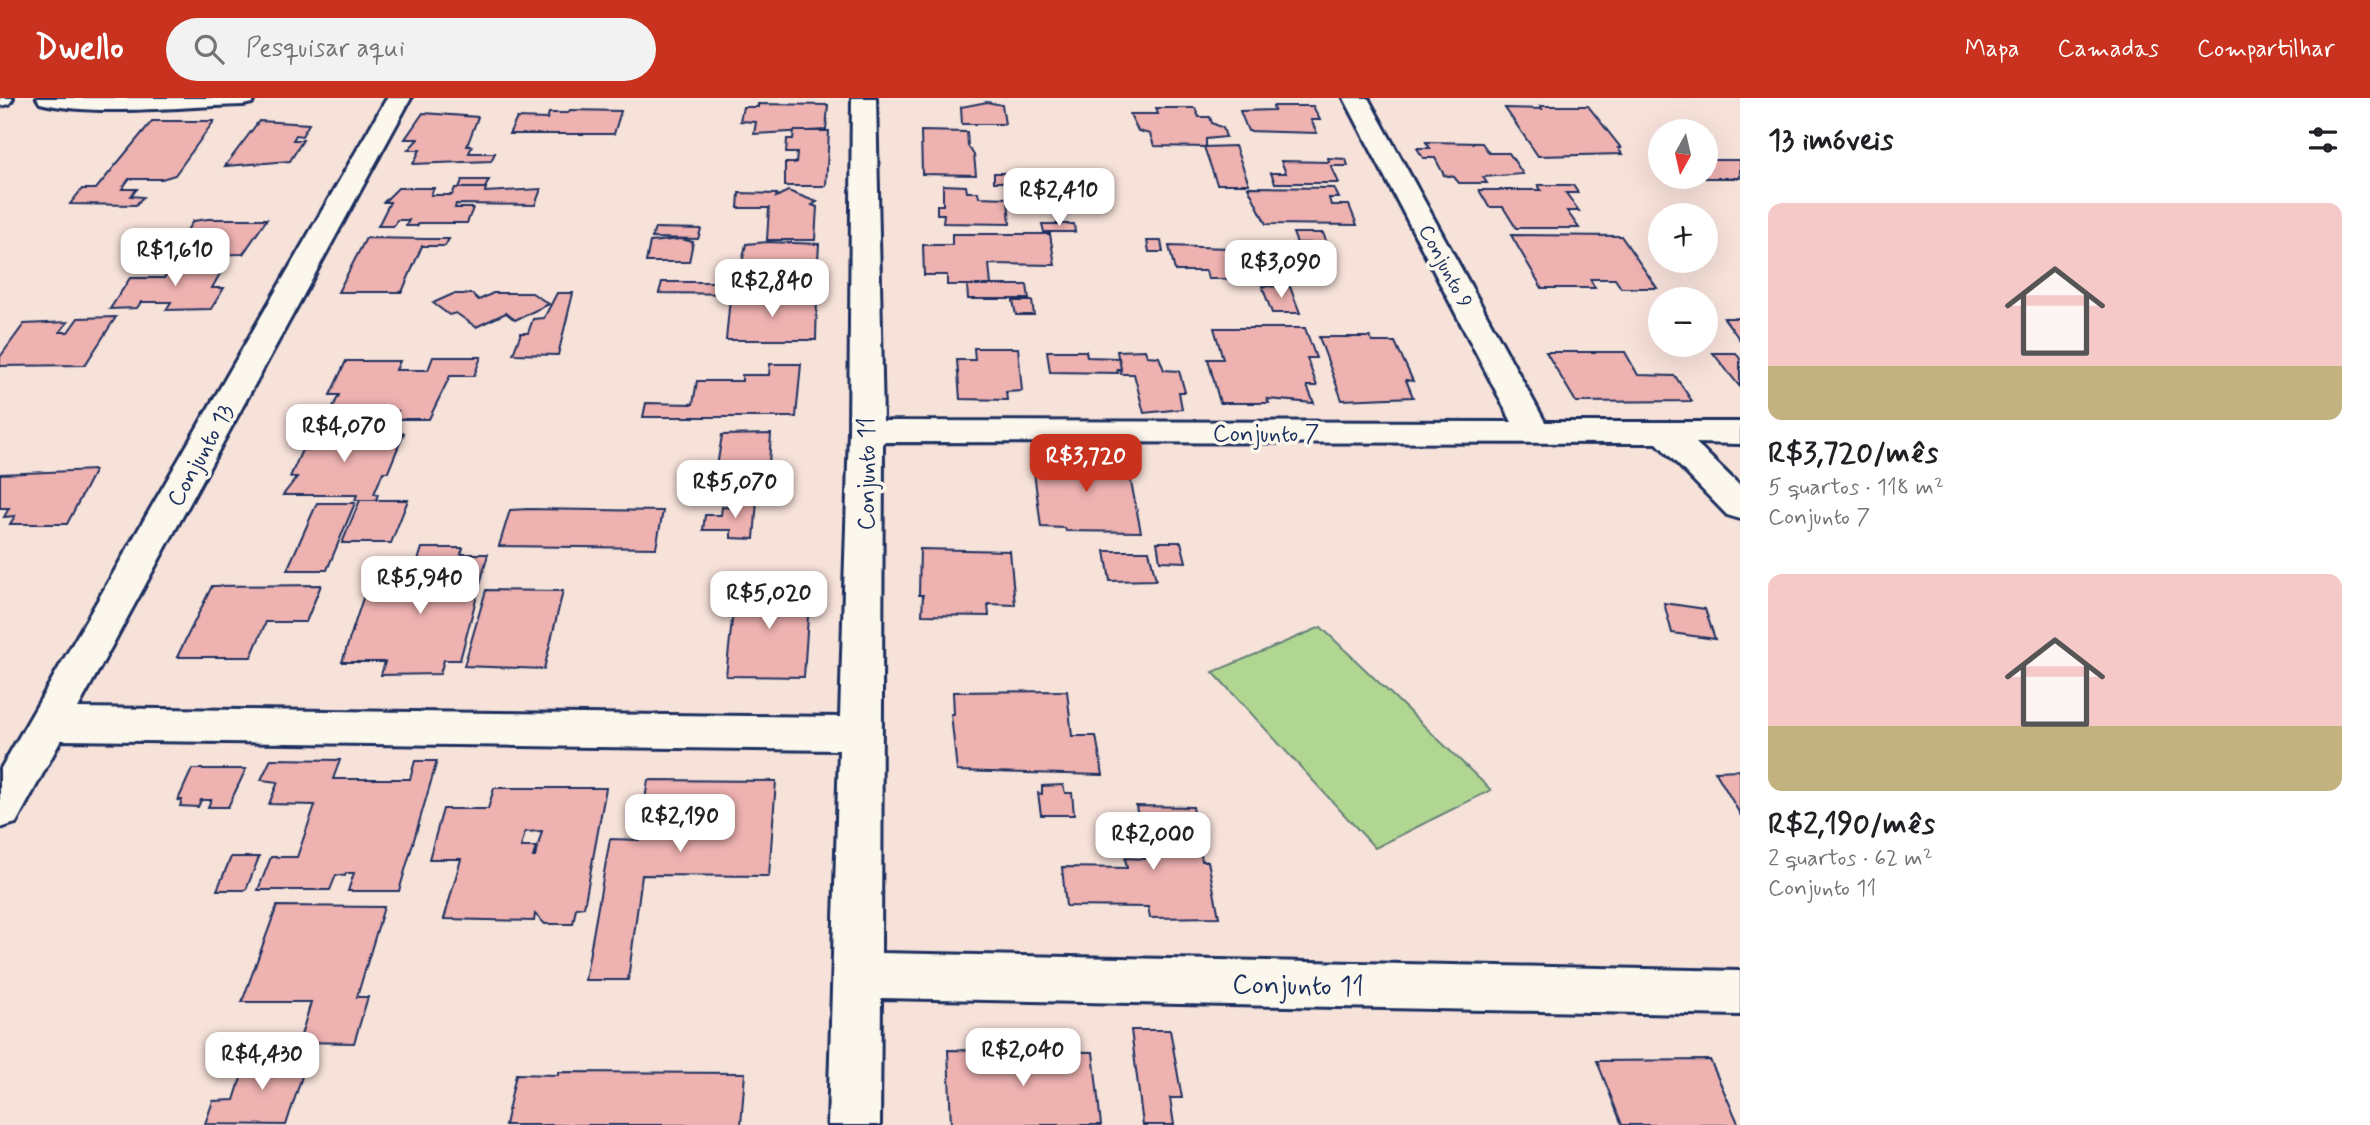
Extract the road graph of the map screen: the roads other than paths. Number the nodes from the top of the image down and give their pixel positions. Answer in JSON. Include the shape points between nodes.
{"nodes":[{"id":1,"x":49,"y":98,"type":"edge"},
{"id":2,"x":243,"y":98,"type":"edge"},
{"id":3,"x":399,"y":98,"type":"edge"},
{"id":4,"x":864,"y":98,"type":"edge"},
{"id":5,"x":1356,"y":98,"type":"edge"},
{"id":6,"x":160,"y":99,"type":"edge"},
{"id":7,"x":866,"y":431,"type":"junction"},
{"id":8,"x":1666,"y":433,"type":"junction"},
{"id":9,"x":1740,"y":433,"type":"edge"},
{"id":10,"x":1535,"y":434,"type":"junction"},
{"id":11,"x":1740,"y":507,"type":"edge"},
{"id":12,"x":50,"y":724,"type":"junction"},
{"id":13,"x":863,"y":734,"type":"junction"},
{"id":14,"x":0,"y":810,"type":"edge"},
{"id":15,"x":855,"y":975,"type":"junction"},
{"id":16,"x":1740,"y":993,"type":"edge"},
{"id":17,"x":854,"y":1125,"type":"edge"}],
"edges":[{"from":1,"to":6,"type":"street"},
{"from":2,"to":6,"type":"street"},
{"from":3,"to":12,"type":"street","name":"Conjunto 13"},
{"from":4,"to":7,"type":"street","name":"Conjunto 11"},
{"from":5,"to":10,"type":"street","name":"Conjunto 9"},
{"from":7,"to":10,"type":"street","name":"Conjunto 7"},
{"from":7,"to":13,"type":"street","name":"Conjunto 11"},
{"from":8,"to":9,"type":"street","name":"Conjunto 7"},
{"from":8,"to":10,"type":"street","name":"Conjunto 7"},
{"from":8,"to":11,"type":"street"},
{"from":12,"to":13,"type":"street"},
{"from":12,"to":14,"type":"street","name":"Conjunto 13"},
{"from":13,"to":15,"type":"street","name":"Conjunto 11"},
{"from":15,"to":16,"type":"street","name":"Conjunto 11"},
{"from":15,"to":17,"type":"street","name":"Conjunto 11"}]}
